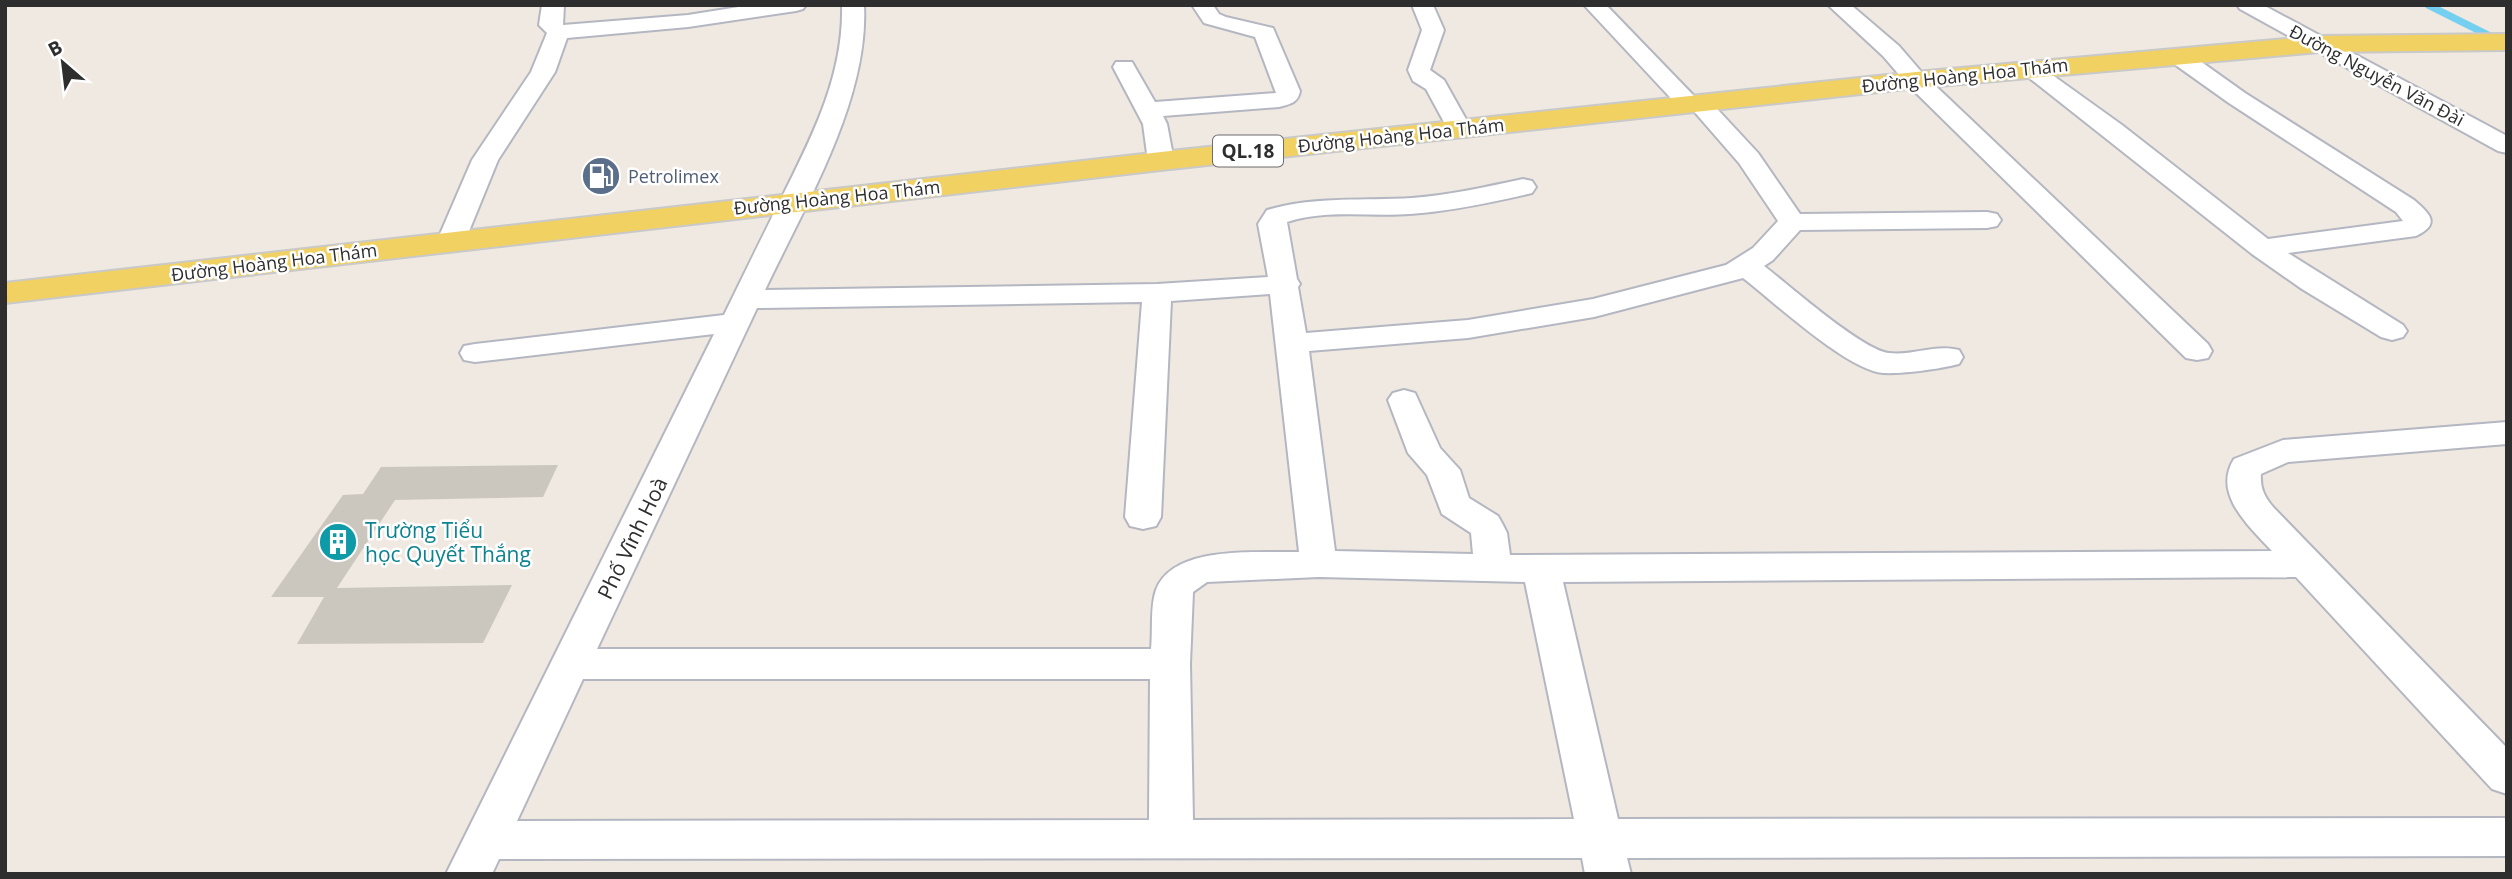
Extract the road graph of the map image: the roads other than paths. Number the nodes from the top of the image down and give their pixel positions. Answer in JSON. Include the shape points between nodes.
{"nodes":[{"id":1,"x":553,"y":5,"type":"edge"},
{"id":2,"x":796,"y":5,"type":"edge"},
{"id":3,"x":853,"y":5,"type":"edge"},
{"id":4,"x":1202,"y":5,"type":"edge"},
{"id":5,"x":1422,"y":5,"type":"edge"},
{"id":6,"x":1594,"y":5,"type":"edge"},
{"id":7,"x":1838,"y":5,"type":"edge"},
{"id":8,"x":2247,"y":5,"type":"edge"},
{"id":9,"x":558,"y":32,"type":"junction"},
{"id":10,"x":2500,"y":43,"type":"edge"},
{"id":11,"x":2319,"y":44,"type":"junction"},
{"id":12,"x":2178,"y":56,"type":"junction"},
{"id":13,"x":1124,"y":67,"type":"dead end"},
{"id":14,"x":2029,"y":69,"type":"junction"},
{"id":15,"x":1916,"y":80,"type":"junction"},
{"id":16,"x":1693,"y":103,"type":"junction"},
{"id":17,"x":1147,"y":110,"type":"junction"},
{"id":18,"x":1460,"y":130,"type":"junction"},
{"id":19,"x":2507,"y":146,"type":"edge"},
{"id":20,"x":1161,"y":161,"type":"junction"},
{"id":21,"x":1523,"y":187,"type":"dead end"},
{"id":22,"x":795,"y":202,"type":"junction"},
{"id":23,"x":1987,"y":219,"type":"dead end"},
{"id":24,"x":1792,"y":222,"type":"junction"},
{"id":25,"x":451,"y":241,"type":"junction"},
{"id":26,"x":2262,"y":247,"type":"junction"},
{"id":27,"x":1745,"y":265,"type":"junction"},
{"id":28,"x":1286,"y":284,"type":"junction"},
{"id":29,"x":5,"y":293,"type":"edge"},
{"id":30,"x":1157,"y":293,"type":"junction"},
{"id":31,"x":742,"y":310,"type":"junction"},
{"id":32,"x":2392,"y":331,"type":"dead end"},
{"id":33,"x":1294,"y":343,"type":"junction"},
{"id":34,"x":2197,"y":351,"type":"dead end"},
{"id":35,"x":475,"y":353,"type":"dead end"},
{"id":36,"x":1948,"y":357,"type":"dead end"},
{"id":37,"x":1404,"y":400,"type":"dead end"},
{"id":38,"x":2507,"y":433,"type":"edge"},
{"id":39,"x":1143,"y":517,"type":"dead end"},
{"id":40,"x":1319,"y":564,"type":"junction"},
{"id":41,"x":2306,"y":564,"type":"junction"},
{"id":42,"x":1493,"y":568,"type":"junction"},
{"id":43,"x":1541,"y":569,"type":"junction"},
{"id":44,"x":571,"y":664,"type":"junction"},
{"id":45,"x":1170,"y":664,"type":"junction"},
{"id":46,"x":2507,"y":776,"type":"edge"},
{"id":47,"x":2507,"y":837,"type":"edge"},
{"id":48,"x":1171,"y":839,"type":"junction"},
{"id":49,"x":1605,"y":856,"type":"edge"},
{"id":50,"x":477,"y":857,"type":"edge"}],
"edges":[{"from":1,"to":9,"type":"street","via":[[550,25]]},
{"from":2,"to":9,"type":"street","via":[[688,21]]},
{"from":3,"to":22,"type":"street","name":"Phố Vĩnh Hoà","via":[[853,49],[846,77]]},
{"from":4,"to":17,"type":"street","via":[[1208,17],[1265,33],[1287,97]]},
{"from":5,"to":18,"type":"street","via":[[1433,30],[1419,70],[1436,85]]},
{"from":6,"to":16,"type":"street"},
{"from":7,"to":15,"type":"street","via":[[1891,51]]},
{"from":8,"to":11,"type":"street","name":"Đường Nguyễn Văn Đài"},
{"from":9,"to":25,"type":"street","via":[[542,72],[485,160]]},
{"from":10,"to":11,"type":"main road","name":"Đường Hoàng Hoa Thám","number":"QL.18"},
{"from":11,"to":12,"type":"main road","name":"Đường Hoàng Hoa Thám","number":"QL.18"},
{"from":11,"to":19,"type":"street","name":"Đường Nguyễn Văn Đài"},
{"from":12,"to":14,"type":"main road","name":"Đường Hoàng Hoa Thám","number":"QL.18"},
{"from":12,"to":26,"type":"street","via":[[2417,217],[2417,225],[2406,230]]},
{"from":13,"to":17,"type":"street"},
{"from":14,"to":15,"type":"main road","name":"Đường Hoàng Hoa Thám","number":"QL.18"},
{"from":14,"to":26,"type":"street"},
{"from":15,"to":16,"type":"main road","name":"Đường Hoàng Hoa Thám","number":"QL.18"},
{"from":15,"to":34,"type":"street"},
{"from":16,"to":18,"type":"main road","name":"Đường Hoàng Hoa Thám","number":"QL.18"},
{"from":16,"to":24,"type":"street","via":[[1749,158]]},
{"from":17,"to":20,"type":"street","via":[[1155,124]]},
{"from":18,"to":20,"type":"main road","name":"Đường Hoàng Hoa Thám","number":"QL.18"},
{"from":20,"to":22,"type":"main road","name":"Đường Hoàng Hoa Thám","number":"QL.18"},
{"from":21,"to":28,"type":"street","via":[[1410,206],[1309,208],[1277,216],[1272,224]]},
{"from":22,"to":25,"type":"main road","name":"Đường Hoàng Hoa Thám","number":"QL.18"},
{"from":22,"to":31,"type":"street","name":"Phố Vĩnh Hoà"},
{"from":23,"to":24,"type":"street"},
{"from":24,"to":27,"type":"street","via":[[1763,254]]},
{"from":25,"to":29,"type":"main road","name":"Đường Hoàng Hoa Thám","number":"QL.18"},
{"from":26,"to":32,"type":"street"},
{"from":27,"to":33,"type":"street","via":[[1711,279],[1594,308],[1468,329]]},
{"from":27,"to":36,"type":"street","via":[[1852,348],[1873,359],[1883,363]]},
{"from":28,"to":30,"type":"street"},
{"from":28,"to":33,"type":"street"},
{"from":30,"to":31,"type":"street"},
{"from":30,"to":39,"type":"street"},
{"from":31,"to":35,"type":"street"},
{"from":31,"to":44,"type":"street","name":"Phố Vĩnh Hoà"},
{"from":33,"to":40,"type":"street"},
{"from":37,"to":42,"type":"street","via":[[1425,453],[1443,470],[1454,505],[1485,525]]},
{"from":38,"to":41,"type":"street","via":[[2283,451],[2246,467],[2241,481],[2245,496]]},
{"from":40,"to":42,"type":"street"},
{"from":40,"to":45,"type":"street","via":[[1191,573],[1174,591]]},
{"from":41,"to":43,"type":"street"},
{"from":41,"to":46,"type":"street"},
{"from":42,"to":43,"type":"street"},
{"from":43,"to":49,"type":"street"},
{"from":44,"to":45,"type":"street"},
{"from":44,"to":50,"type":"street","name":"Phố Vĩnh Hoà"},
{"from":45,"to":48,"type":"street"},
{"from":47,"to":49,"type":"street"},
{"from":48,"to":49,"type":"street"},
{"from":48,"to":50,"type":"street"}]}
